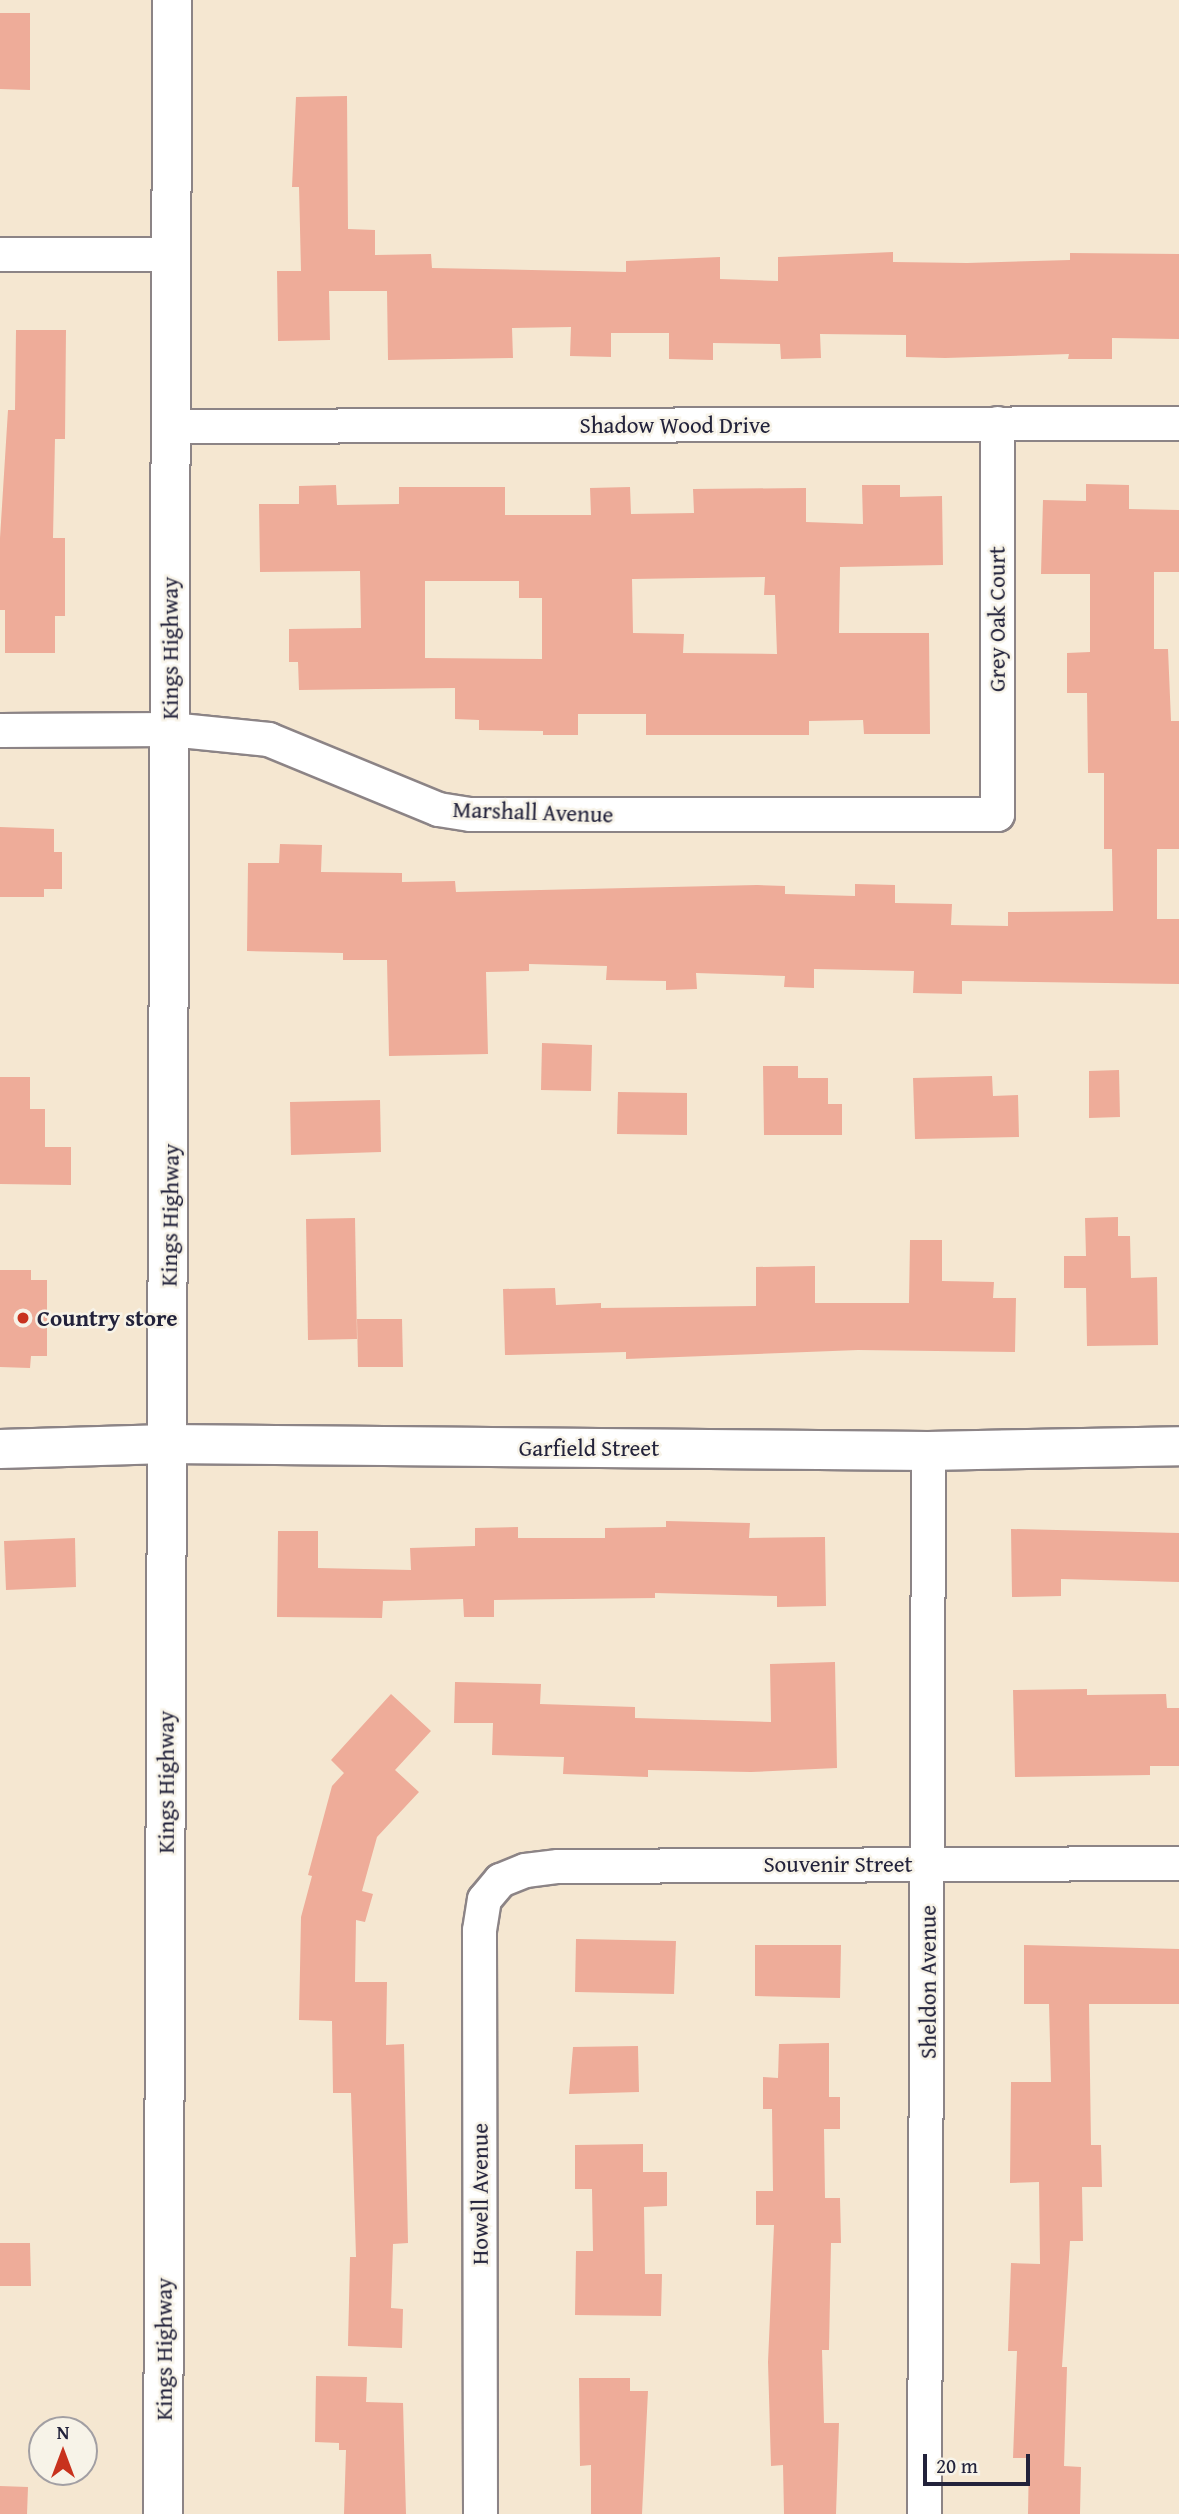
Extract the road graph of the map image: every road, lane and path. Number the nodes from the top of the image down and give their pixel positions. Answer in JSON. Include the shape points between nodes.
{"nodes":[{"id":1,"x":172,"y":0,"type":"edge"},
{"id":2,"x":0,"y":254,"type":"edge"},
{"id":3,"x":171,"y":254,"type":"junction"},
{"id":4,"x":997,"y":423,"type":"junction"},
{"id":5,"x":1179,"y":423,"type":"edge"},
{"id":6,"x":170,"y":426,"type":"junction"},
{"id":7,"x":170,"y":729,"type":"junction"},
{"id":8,"x":0,"y":730,"type":"edge"},
{"id":9,"x":997,"y":814,"type":"joint"},
{"id":10,"x":167,"y":1444,"type":"junction"},
{"id":11,"x":1179,"y":1446,"type":"edge"},
{"id":12,"x":0,"y":1449,"type":"edge"},
{"id":13,"x":928,"y":1451,"type":"junction"},
{"id":14,"x":1179,"y":1863,"type":"edge"},
{"id":15,"x":928,"y":1864,"type":"junction"},
{"id":16,"x":500,"y":1880,"type":"joint"},
{"id":17,"x":163,"y":2514,"type":"edge"},
{"id":18,"x":481,"y":2514,"type":"edge"},
{"id":19,"x":924,"y":2514,"type":"edge"}],
"edges":[{"from":1,"to":3,"type":"street","name":"Kings Highway"},
{"from":2,"to":3,"type":"street"},
{"from":3,"to":6,"type":"street","name":"Kings Highway"},
{"from":4,"to":5,"type":"street","name":"Shadow Wood Drive"},
{"from":4,"to":6,"type":"street","name":"Shadow Wood Drive"},
{"from":4,"to":9,"type":"street","name":"Grey Oak Court"},
{"from":6,"to":7,"type":"street","name":"Kings Highway"},
{"from":7,"to":8,"type":"street","name":"Marshall Avenue"},
{"from":7,"to":9,"type":"street","name":"Marshall Avenue","via":[[268,739],[438,808],[470,814]]},
{"from":7,"to":10,"type":"street","name":"Kings Highway"},
{"from":10,"to":12,"type":"street","name":"Garfield Street"},
{"from":10,"to":13,"type":"street","name":"Garfield Street"},
{"from":10,"to":17,"type":"street","name":"Kings Highway"},
{"from":11,"to":13,"type":"street","name":"Garfield Street"},
{"from":13,"to":15,"type":"street","name":"Sheldon Avenue"},
{"from":14,"to":15,"type":"street","name":"Souvenir Street"},
{"from":15,"to":16,"type":"street","name":"Souvenir Street","via":[[558,1866],[525,1870]]},
{"from":15,"to":19,"type":"street","name":"Sheldon Avenue"},
{"from":16,"to":18,"type":"street","name":"Howell Avenue","via":[[484,1899],[479,1930]]}]}
